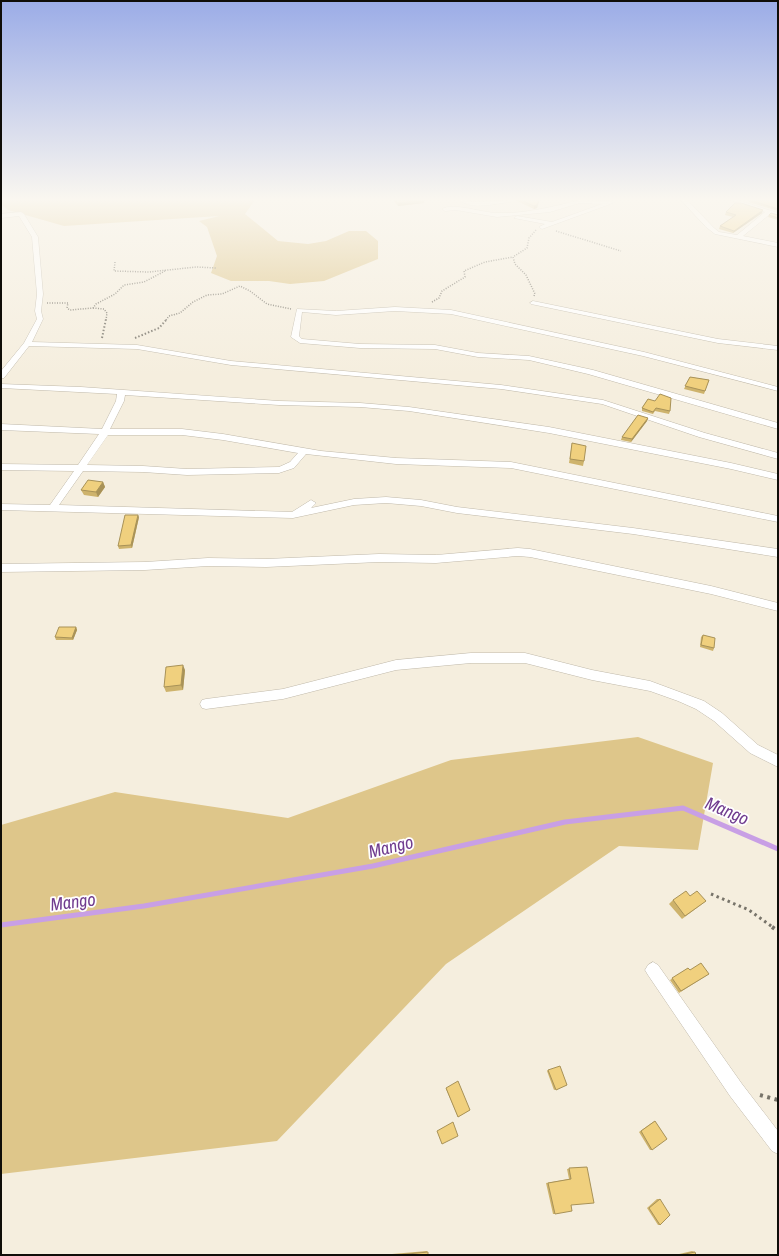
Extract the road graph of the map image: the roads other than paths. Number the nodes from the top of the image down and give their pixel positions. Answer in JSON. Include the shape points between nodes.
{"nodes":[{"id":1,"x":37,"y":259,"type":"edge"},
{"id":2,"x":533,"y":303,"type":"road end"},
{"id":3,"x":27,"y":344,"type":"junction"},
{"id":4,"x":778,"y":348,"type":"edge"},
{"id":5,"x":1,"y":376,"type":"edge"},
{"id":6,"x":1,"y":386,"type":"edge"},
{"id":7,"x":776,"y":388,"type":"edge"},
{"id":8,"x":122,"y":392,"type":"junction"},
{"id":9,"x":778,"y":426,"type":"edge"},
{"id":10,"x":1,"y":427,"type":"edge"},
{"id":11,"x":105,"y":432,"type":"junction"},
{"id":12,"x":304,"y":451,"type":"junction"},
{"id":13,"x":778,"y":456,"type":"edge"},
{"id":14,"x":1,"y":467,"type":"edge"},
{"id":15,"x":81,"y":468,"type":"junction"},
{"id":16,"x":778,"y":477,"type":"edge"},
{"id":17,"x":311,"y":503,"type":"dead end"},
{"id":18,"x":1,"y":507,"type":"edge"},
{"id":19,"x":52,"y":509,"type":"junction"},
{"id":20,"x":293,"y":515,"type":"junction"},
{"id":21,"x":778,"y":519,"type":"edge"},
{"id":22,"x":778,"y":553,"type":"edge"},
{"id":23,"x":1,"y":568,"type":"edge"},
{"id":24,"x":778,"y":607,"type":"edge"},
{"id":25,"x":206,"y":704,"type":"dead end"},
{"id":26,"x":778,"y":761,"type":"edge"},
{"id":27,"x":653,"y":970,"type":"dead end"},
{"id":28,"x":778,"y":1145,"type":"edge"}],
"edges":[{"from":1,"to":3,"type":"street","via":[[40,319]]},
{"from":2,"to":4,"type":"street","via":[[718,341]]},
{"from":3,"to":5,"type":"street"},
{"from":3,"to":13,"type":"street","via":[[137,347],[231,363],[478,384],[603,402],[702,435]]},
{"from":6,"to":8,"type":"street"},
{"from":7,"to":9,"type":"street","via":[[644,354],[451,312],[395,309],[336,313],[299,310],[296,337],[300,341],[360,346],[428,347],[478,355],[529,358],[590,372]]},
{"from":8,"to":11,"type":"street"},
{"from":8,"to":16,"type":"street","via":[[409,409],[549,430]]},
{"from":10,"to":11,"type":"street"},
{"from":11,"to":12,"type":"street","via":[[182,432]]},
{"from":11,"to":15,"type":"street"},
{"from":12,"to":15,"type":"street","via":[[294,466],[279,470],[187,472]]},
{"from":12,"to":21,"type":"street","via":[[396,461],[511,465]]},
{"from":14,"to":15,"type":"street"},
{"from":15,"to":19,"type":"street"},
{"from":17,"to":20,"type":"street"},
{"from":18,"to":19,"type":"street"},
{"from":19,"to":20,"type":"street"},
{"from":20,"to":22,"type":"street","via":[[354,502],[386,500],[641,532]]},
{"from":23,"to":24,"type":"street","via":[[145,566],[208,562],[266,563],[379,558],[436,559],[518,552],[711,590]]},
{"from":25,"to":26,"type":"street","via":[[283,694],[396,665],[471,658],[525,658],[650,686],[682,697],[700,705],[718,717],[754,749]]},
{"from":27,"to":28,"type":"street","via":[[736,1090]]}]}
